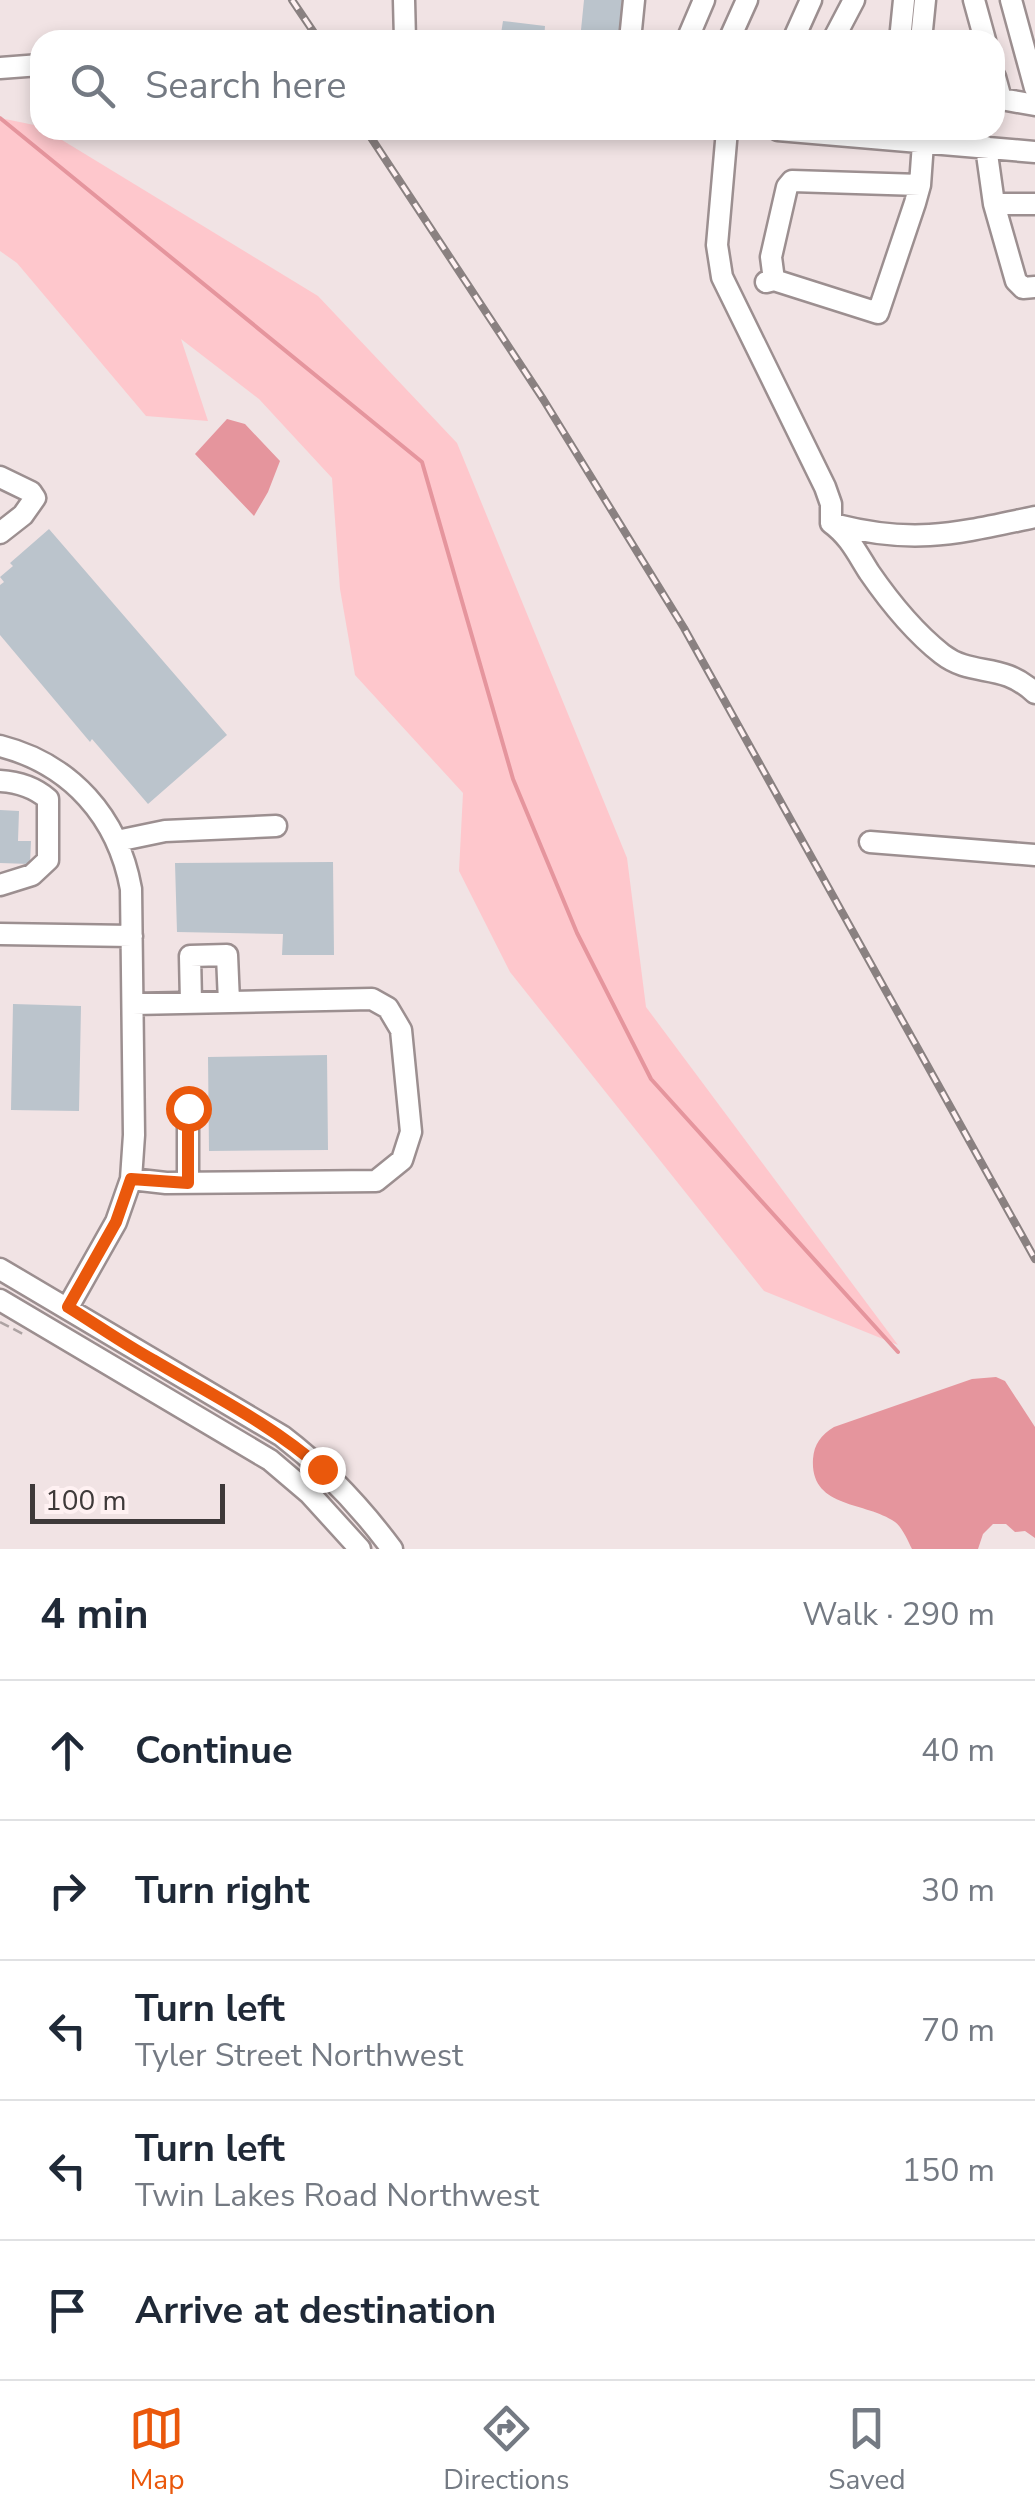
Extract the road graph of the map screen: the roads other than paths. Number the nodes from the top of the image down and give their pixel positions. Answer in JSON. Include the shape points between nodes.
{"nodes":[{"id":1,"x":404,"y":0,"type":"edge"},
{"id":2,"x":634,"y":0,"type":"edge"},
{"id":3,"x":704,"y":0,"type":"edge"},
{"id":4,"x":747,"y":0,"type":"edge"},
{"id":5,"x":812,"y":0,"type":"edge"},
{"id":6,"x":854,"y":0,"type":"edge"},
{"id":7,"x":904,"y":0,"type":"edge"},
{"id":8,"x":924,"y":0,"type":"edge"},
{"id":9,"x":974,"y":0,"type":"edge"},
{"id":10,"x":1011,"y":0,"type":"edge"},
{"id":11,"x":405,"y":30,"type":"edge"},
{"id":12,"x":631,"y":30,"type":"edge"},
{"id":13,"x":691,"y":30,"type":"edge"},
{"id":14,"x":734,"y":30,"type":"edge"},
{"id":15,"x":797,"y":30,"type":"edge"},
{"id":16,"x":838,"y":30,"type":"edge"},
{"id":17,"x":901,"y":30,"type":"edge"},
{"id":18,"x":922,"y":30,"type":"edge"},
{"id":19,"x":982,"y":30,"type":"edge"},
{"id":20,"x":30,"y":66,"type":"edge"},
{"id":21,"x":0,"y":68,"type":"edge"},
{"id":22,"x":1035,"y":88,"type":"edge"},
{"id":23,"x":1005,"y":100,"type":"edge"},
{"id":24,"x":1035,"y":105,"type":"edge"},
{"id":25,"x":726,"y":140,"type":"edge"},
{"id":26,"x":907,"y":140,"type":"edge"},
{"id":27,"x":928,"y":140,"type":"edge"},
{"id":28,"x":986,"y":148,"type":"junction"},
{"id":29,"x":1035,"y":152,"type":"edge"},
{"id":30,"x":920,"y":185,"type":"junction"},
{"id":31,"x":994,"y":204,"type":"junction"},
{"id":32,"x":1035,"y":204,"type":"edge"},
{"id":33,"x":765,"y":282,"type":"junction"},
{"id":34,"x":1035,"y":287,"type":"edge"},
{"id":35,"x":728,"y":291,"type":"junction"},
{"id":36,"x":0,"y":477,"type":"edge"},
{"id":37,"x":1035,"y":517,"type":"edge"},
{"id":38,"x":830,"y":523,"type":"junction"},
{"id":39,"x":0,"y":533,"type":"edge"},
{"id":40,"x":1035,"y":692,"type":"edge"},
{"id":41,"x":0,"y":746,"type":"edge"},
{"id":42,"x":0,"y":782,"type":"edge"},
{"id":43,"x":276,"y":826,"type":"dead end"},
{"id":44,"x":117,"y":841,"type":"junction"},
{"id":45,"x":870,"y":842,"type":"dead end"},
{"id":46,"x":1035,"y":855,"type":"edge"},
{"id":47,"x":0,"y":885,"type":"edge"},
{"id":48,"x":0,"y":934,"type":"edge"},
{"id":49,"x":132,"y":936,"type":"junction"},
{"id":50,"x":191,"y":1002,"type":"junction"},
{"id":51,"x":228,"y":1002,"type":"junction"},
{"id":52,"x":133,"y":1004,"type":"junction"},
{"id":53,"x":188,"y":1108,"type":"dead end"},
{"id":54,"x":131,"y":1179,"type":"junction"},
{"id":55,"x":188,"y":1183,"type":"junction"},
{"id":56,"x":0,"y":1269,"type":"edge"},
{"id":57,"x":0,"y":1300,"type":"edge"},
{"id":58,"x":68,"y":1307,"type":"junction"},
{"id":59,"x":360,"y":1549,"type":"edge"},
{"id":60,"x":392,"y":1549,"type":"edge"}],
"edges":[{"from":1,"to":11,"type":"street"},
{"from":2,"to":12,"type":"street"},
{"from":3,"to":13,"type":"street"},
{"from":4,"to":14,"type":"street"},
{"from":5,"to":15,"type":"street"},
{"from":6,"to":16,"type":"street"},
{"from":7,"to":17,"type":"street"},
{"from":8,"to":18,"type":"street"},
{"from":9,"to":19,"type":"street"},
{"from":10,"to":22,"type":"street"},
{"from":20,"to":21,"type":"street"},
{"from":23,"to":24,"type":"street"},
{"from":25,"to":35,"type":"street","via":[[717,245]]},
{"from":26,"to":30,"type":"street"},
{"from":27,"to":28,"type":"street"},
{"from":28,"to":29,"type":"street"},
{"from":28,"to":31,"type":"street"},
{"from":30,"to":33,"type":"street","via":[[792,181]]},
{"from":30,"to":33,"type":"street","via":[[878,312]]},
{"from":31,"to":32,"type":"street"},
{"from":31,"to":34,"type":"street","via":[[1016,282]]},
{"from":33,"to":35,"type":"street"},
{"from":35,"to":38,"type":"street","via":[[825,487]]},
{"from":36,"to":39,"type":"street","via":[[34,498]]},
{"from":37,"to":38,"type":"street","via":[[908,538]]},
{"from":38,"to":40,"type":"street","via":[[845,533],[890,601],[942,654],[1020,679]]},
{"from":41,"to":44,"type":"street","via":[[28,754],[77,784]]},
{"from":42,"to":47,"type":"street","via":[[44,795],[50,809],[48,860],[32,875]]},
{"from":43,"to":44,"type":"street"},
{"from":44,"to":49,"type":"street","via":[[131,890]]},
{"from":45,"to":46,"type":"street"},
{"from":48,"to":49,"type":"street"},
{"from":49,"to":52,"type":"street"},
{"from":50,"to":51,"type":"street"},
{"from":50,"to":51,"type":"street","via":[[190,956],[227,955]]},
{"from":50,"to":52,"type":"street"},
{"from":51,"to":55,"type":"street","via":[[372,999],[388,1008],[401,1030],[411,1132],[402,1160],[376,1181]]},
{"from":52,"to":54,"type":"street"},
{"from":53,"to":55,"type":"street"},
{"from":54,"to":55,"type":"street"},
{"from":54,"to":58,"type":"street","via":[[116,1222]]},
{"from":56,"to":58,"type":"street"},
{"from":57,"to":59,"type":"street","via":[[245,1442],[310,1494]]},
{"from":58,"to":60,"type":"street","via":[[282,1436],[322,1469]]}]}
